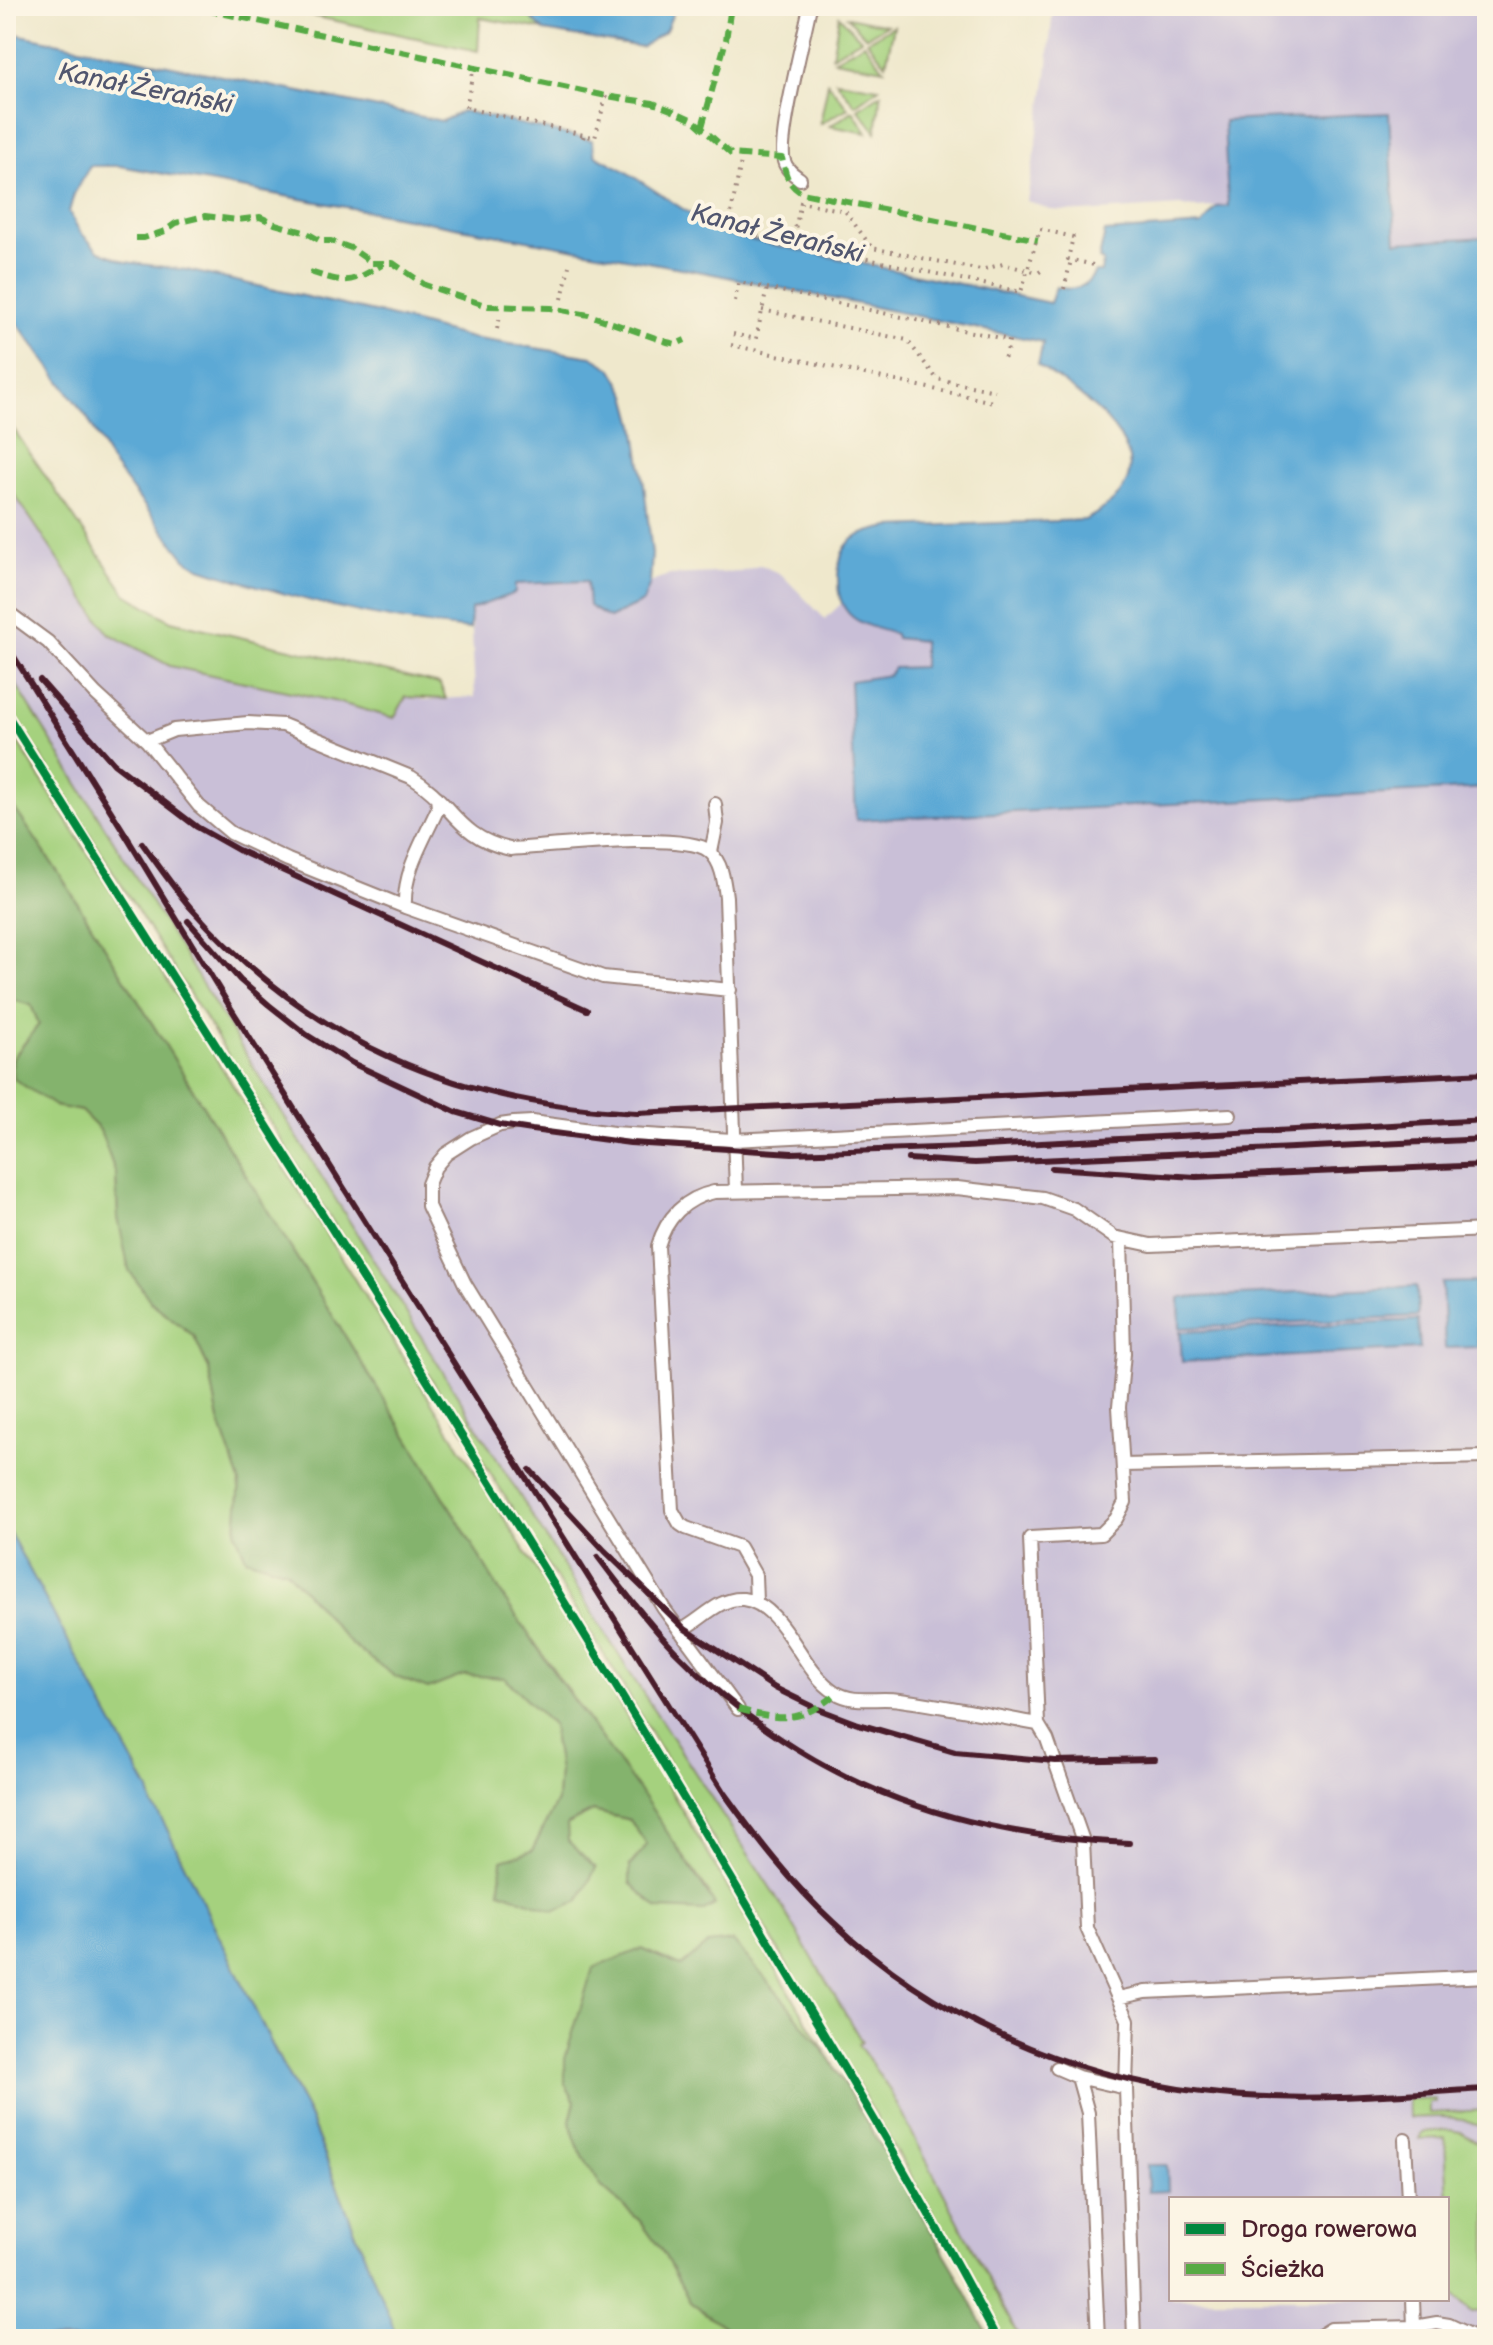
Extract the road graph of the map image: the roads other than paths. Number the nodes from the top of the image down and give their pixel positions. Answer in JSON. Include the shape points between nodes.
{"nodes":[{"id":1,"x":810,"y":6,"type":"edge"},
{"id":2,"x":800,"y":179,"type":"dead end"},
{"id":3,"x":6,"y":611,"type":"edge"},
{"id":4,"x":147,"y":741,"type":"junction"},
{"id":5,"x":437,"y":797,"type":"junction"},
{"id":6,"x":715,"y":804,"type":"dead end"},
{"id":7,"x":711,"y":852,"type":"junction"},
{"id":8,"x":405,"y":907,"type":"junction"},
{"id":9,"x":730,"y":990,"type":"junction"},
{"id":10,"x":1230,"y":1115,"type":"dead end"},
{"id":11,"x":733,"y":1140,"type":"junction"},
{"id":12,"x":736,"y":1191,"type":"junction"},
{"id":13,"x":1487,"y":1230,"type":"edge"},
{"id":14,"x":1121,"y":1239,"type":"junction"},
{"id":15,"x":1487,"y":1457,"type":"edge"},
{"id":16,"x":1123,"y":1465,"type":"junction"},
{"id":17,"x":756,"y":1602,"type":"junction"},
{"id":18,"x":680,"y":1631,"type":"junction"},
{"id":19,"x":738,"y":1709,"type":"dead end"},
{"id":20,"x":1038,"y":1724,"type":"junction"},
{"id":21,"x":1487,"y":1976,"type":"edge"},
{"id":22,"x":1118,"y":1998,"type":"junction"},
{"id":23,"x":1057,"y":2068,"type":"dead end"},
{"id":24,"x":1078,"y":2077,"type":"junction"},
{"id":25,"x":1126,"y":2088,"type":"junction"},
{"id":26,"x":1405,"y":2140,"type":"dead end"},
{"id":27,"x":1408,"y":2197,"type":"edge"},
{"id":28,"x":1413,"y":2301,"type":"edge"},
{"id":29,"x":1414,"y":2327,"type":"junction"},
{"id":30,"x":1098,"y":2339,"type":"edge"},
{"id":31,"x":1134,"y":2339,"type":"edge"},
{"id":32,"x":1315,"y":2339,"type":"edge"},
{"id":33,"x":1479,"y":2339,"type":"edge"}],
"edges":[{"from":1,"to":2,"type":"lane","via":[[782,158]]},
{"from":3,"to":4,"type":"lane","via":[[48,642]]},
{"from":4,"to":5,"type":"lane","via":[[174,730],[283,725],[411,777]]},
{"from":4,"to":8,"type":"lane","via":[[199,806],[231,833]]},
{"from":5,"to":7,"type":"lane","via":[[469,832],[510,849],[667,840]]},
{"from":5,"to":8,"type":"lane","via":[[438,808],[409,871]]},
{"from":6,"to":7,"type":"lane"},
{"from":7,"to":9,"type":"lane","via":[[722,870],[726,897]]},
{"from":8,"to":9,"type":"lane","via":[[603,977]]},
{"from":9,"to":11,"type":"lane"},
{"from":10,"to":11,"type":"lane"},
{"from":11,"to":12,"type":"lane"},
{"from":11,"to":18,"type":"lane","via":[[532,1122],[500,1125],[446,1154],[428,1184],[428,1206],[465,1284]]},
{"from":12,"to":14,"type":"lane","via":[[957,1188],[1043,1198],[1074,1209]]},
{"from":12,"to":17,"type":"lane","via":[[699,1195],[670,1218],[658,1246],[658,1269],[672,1510],[686,1528],[739,1547],[755,1575]]},
{"from":13,"to":14,"type":"lane","via":[[1193,1244]]},
{"from":14,"to":16,"type":"lane"},
{"from":15,"to":16,"type":"lane"},
{"from":16,"to":20,"type":"lane","via":[[1125,1502],[1101,1534],[1030,1538]]},
{"from":17,"to":18,"type":"lane","via":[[728,1600]]},
{"from":17,"to":20,"type":"lane","via":[[770,1611],[810,1668],[836,1694]]},
{"from":18,"to":19,"type":"lane"},
{"from":20,"to":22,"type":"lane","via":[[1079,1826],[1087,1928]]},
{"from":21,"to":22,"type":"lane","via":[[1145,1992]]},
{"from":22,"to":25,"type":"lane","via":[[1128,2020]]},
{"from":23,"to":24,"type":"lane"},
{"from":24,"to":25,"type":"lane"},
{"from":24,"to":30,"type":"lane","via":[[1088,2113]]},
{"from":25,"to":31,"type":"lane"},
{"from":26,"to":27,"type":"lane"},
{"from":28,"to":29,"type":"lane"},
{"from":29,"to":32,"type":"lane","via":[[1331,2329]]},
{"from":29,"to":33,"type":"lane","via":[[1449,2325]]}]}
